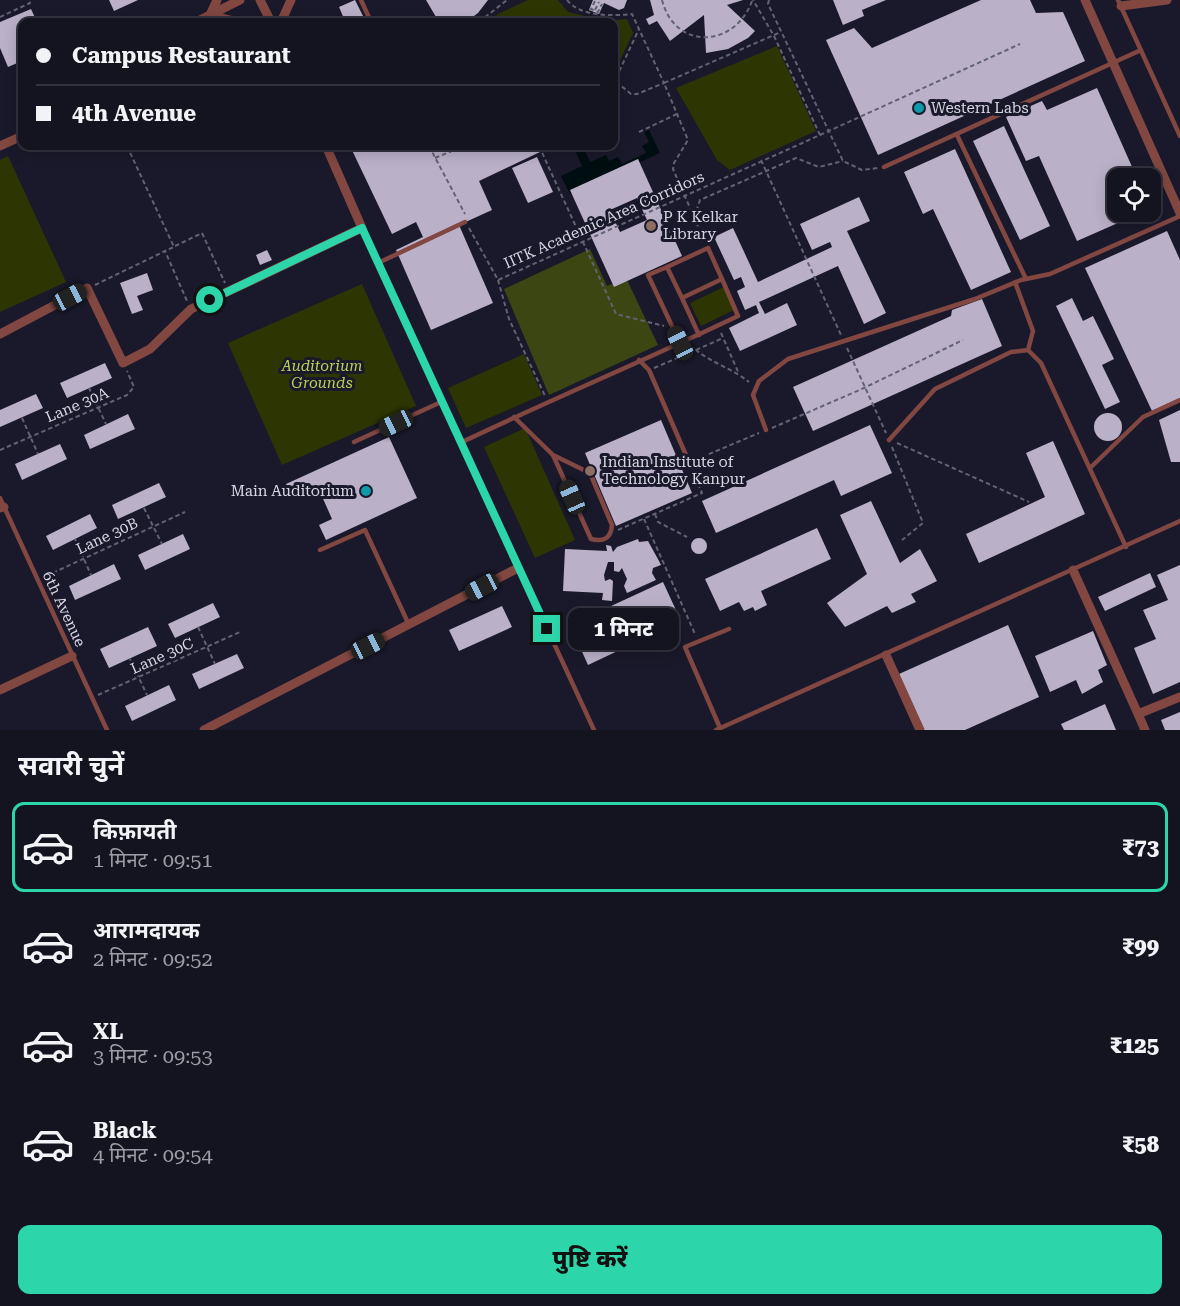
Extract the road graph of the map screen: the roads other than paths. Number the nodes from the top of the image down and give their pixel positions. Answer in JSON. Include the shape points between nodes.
{"nodes":[{"id":1,"x":217,"y":0,"type":"edge"},
{"id":2,"x":240,"y":0,"type":"edge"},
{"id":3,"x":260,"y":0,"type":"edge"},
{"id":4,"x":291,"y":0,"type":"edge"},
{"id":5,"x":361,"y":0,"type":"edge"},
{"id":6,"x":1085,"y":0,"type":"edge"},
{"id":7,"x":1167,"y":0,"type":"edge"},
{"id":8,"x":1120,"y":3,"type":"edge"},
{"id":9,"x":210,"y":15,"type":"junction"},
{"id":10,"x":204,"y":18,"type":"edge"},
{"id":11,"x":222,"y":18,"type":"edge"},
{"id":12,"x":269,"y":18,"type":"edge"},
{"id":13,"x":283,"y":18,"type":"edge"},
{"id":14,"x":369,"y":18,"type":"edge"},
{"id":15,"x":1141,"y":50,"type":"junction"},
{"id":16,"x":1113,"y":63,"type":"junction"},
{"id":17,"x":957,"y":135,"type":"junction"},
{"id":18,"x":1180,"y":136,"type":"edge"},
{"id":19,"x":18,"y":138,"type":"edge"},
{"id":20,"x":0,"y":146,"type":"edge"},
{"id":21,"x":328,"y":150,"type":"edge"},
{"id":22,"x":884,"y":167,"type":"road end"},
{"id":23,"x":1180,"y":214,"type":"edge"},
{"id":24,"x":465,"y":222,"type":"road end"},
{"id":25,"x":362,"y":228,"type":"junction"},
{"id":26,"x":378,"y":263,"type":"junction"},
{"id":27,"x":667,"y":267,"type":"junction"},
{"id":28,"x":722,"y":279,"type":"junction"},
{"id":29,"x":1026,"y":279,"type":"junction"},
{"id":30,"x":1015,"y":282,"type":"junction"},
{"id":31,"x":682,"y":298,"type":"junction"},
{"id":32,"x":0,"y":334,"type":"edge"},
{"id":33,"x":699,"y":335,"type":"junction"},
{"id":34,"x":680,"y":343,"type":"junction"},
{"id":35,"x":1028,"y":350,"type":"junction"},
{"id":36,"x":639,"y":360,"type":"junction"},
{"id":37,"x":1180,"y":400,"type":"edge"},
{"id":38,"x":441,"y":402,"type":"junction"},
{"id":39,"x":514,"y":417,"type":"junction"},
{"id":40,"x":766,"y":430,"type":"road end"},
{"id":41,"x":889,"y":440,"type":"road end"},
{"id":42,"x":354,"y":442,"type":"dead end"},
{"id":43,"x":460,"y":443,"type":"junction"},
{"id":44,"x":553,"y":455,"type":"junction"},
{"id":45,"x":689,"y":462,"type":"road end"},
{"id":46,"x":1090,"y":468,"type":"junction"},
{"id":47,"x":1,"y":504,"type":"edge"},
{"id":48,"x":1180,"y":521,"type":"edge"},
{"id":49,"x":1126,"y":547,"type":"junction"},
{"id":50,"x":320,"y":550,"type":"dead end"},
{"id":51,"x":518,"y":568,"type":"junction"},
{"id":52,"x":1074,"y":570,"type":"junction"},
{"id":53,"x":409,"y":625,"type":"junction"},
{"id":54,"x":729,"y":628,"type":"dead end"},
{"id":55,"x":886,"y":655,"type":"junction"},
{"id":56,"x":72,"y":656,"type":"junction"},
{"id":57,"x":0,"y":690,"type":"edge"},
{"id":58,"x":1180,"y":696,"type":"edge"},
{"id":59,"x":1138,"y":714,"type":"junction"},
{"id":60,"x":718,"y":729,"type":"edge"},
{"id":61,"x":107,"y":730,"type":"edge"},
{"id":62,"x":204,"y":730,"type":"edge"},
{"id":63,"x":594,"y":730,"type":"edge"},
{"id":64,"x":920,"y":730,"type":"edge"},
{"id":65,"x":1145,"y":730,"type":"edge"}],
"edges":[{"from":1,"to":9,"type":"street"},
{"from":2,"to":9,"type":"street"},
{"from":3,"to":12,"type":"street"},
{"from":4,"to":13,"type":"street"},
{"from":5,"to":14,"type":"lane"},
{"from":6,"to":16,"type":"street"},
{"from":7,"to":8,"type":"street"},
{"from":8,"to":15,"type":"lane"},
{"from":9,"to":10,"type":"street"},
{"from":9,"to":11,"type":"street"},
{"from":15,"to":16,"type":"lane"},
{"from":15,"to":18,"type":"lane"},
{"from":16,"to":17,"type":"lane"},
{"from":16,"to":23,"type":"street"},
{"from":17,"to":22,"type":"lane"},
{"from":17,"to":29,"type":"lane"},
{"from":19,"to":20,"type":"street"},
{"from":21,"to":25,"type":"street"},
{"from":23,"to":29,"type":"lane","via":[[1050,274]]},
{"from":24,"to":26,"type":"lane"},
{"from":25,"to":26,"type":"lane"},
{"from":25,"to":32,"type":"street","via":[[191,309],[150,350],[123,363],[87,288]]},
{"from":26,"to":38,"type":"lane"},
{"from":27,"to":28,"type":"lane","via":[[708,248]]},
{"from":27,"to":31,"type":"lane"},
{"from":27,"to":34,"type":"lane","via":[[648,276]]},
{"from":28,"to":31,"type":"lane"},
{"from":28,"to":33,"type":"lane","via":[[738,316]]},
{"from":29,"to":30,"type":"lane"},
{"from":30,"to":35,"type":"lane","via":[[1034,331]]},
{"from":30,"to":40,"type":"lane","via":[[975,299],[788,359],[759,381],[753,395]]},
{"from":31,"to":33,"type":"lane"},
{"from":33,"to":34,"type":"lane"},
{"from":34,"to":36,"type":"lane"},
{"from":35,"to":41,"type":"lane","via":[[1011,352],[935,388]]},
{"from":35,"to":46,"type":"lane","via":[[1041,363]]},
{"from":36,"to":39,"type":"lane"},
{"from":36,"to":45,"type":"lane","via":[[649,370]]},
{"from":37,"to":46,"type":"lane","via":[[1143,417]]},
{"from":38,"to":42,"type":"lane"},
{"from":38,"to":43,"type":"lane"},
{"from":39,"to":43,"type":"lane"},
{"from":39,"to":44,"type":"lane"},
{"from":43,"to":51,"type":"lane"},
{"from":44,"to":44,"type":"lane","via":[[591,539],[600,542],[612,533],[612,525],[590,473]]},
{"from":46,"to":49,"type":"lane"},
{"from":47,"to":56,"type":"lane","name":"6th Avenue"},
{"from":48,"to":49,"type":"lane"},
{"from":49,"to":52,"type":"lane"},
{"from":50,"to":53,"type":"lane","via":[[365,530]]},
{"from":51,"to":53,"type":"street"},
{"from":51,"to":63,"type":"lane"},
{"from":52,"to":55,"type":"lane"},
{"from":52,"to":59,"type":"street"},
{"from":53,"to":62,"type":"street"},
{"from":54,"to":60,"type":"lane","via":[[686,647]]},
{"from":55,"to":60,"type":"lane"},
{"from":55,"to":64,"type":"street"},
{"from":56,"to":57,"type":"street"},
{"from":56,"to":61,"type":"lane","name":"6th Avenue"},
{"from":58,"to":59,"type":"street"},
{"from":59,"to":65,"type":"street"}]}
